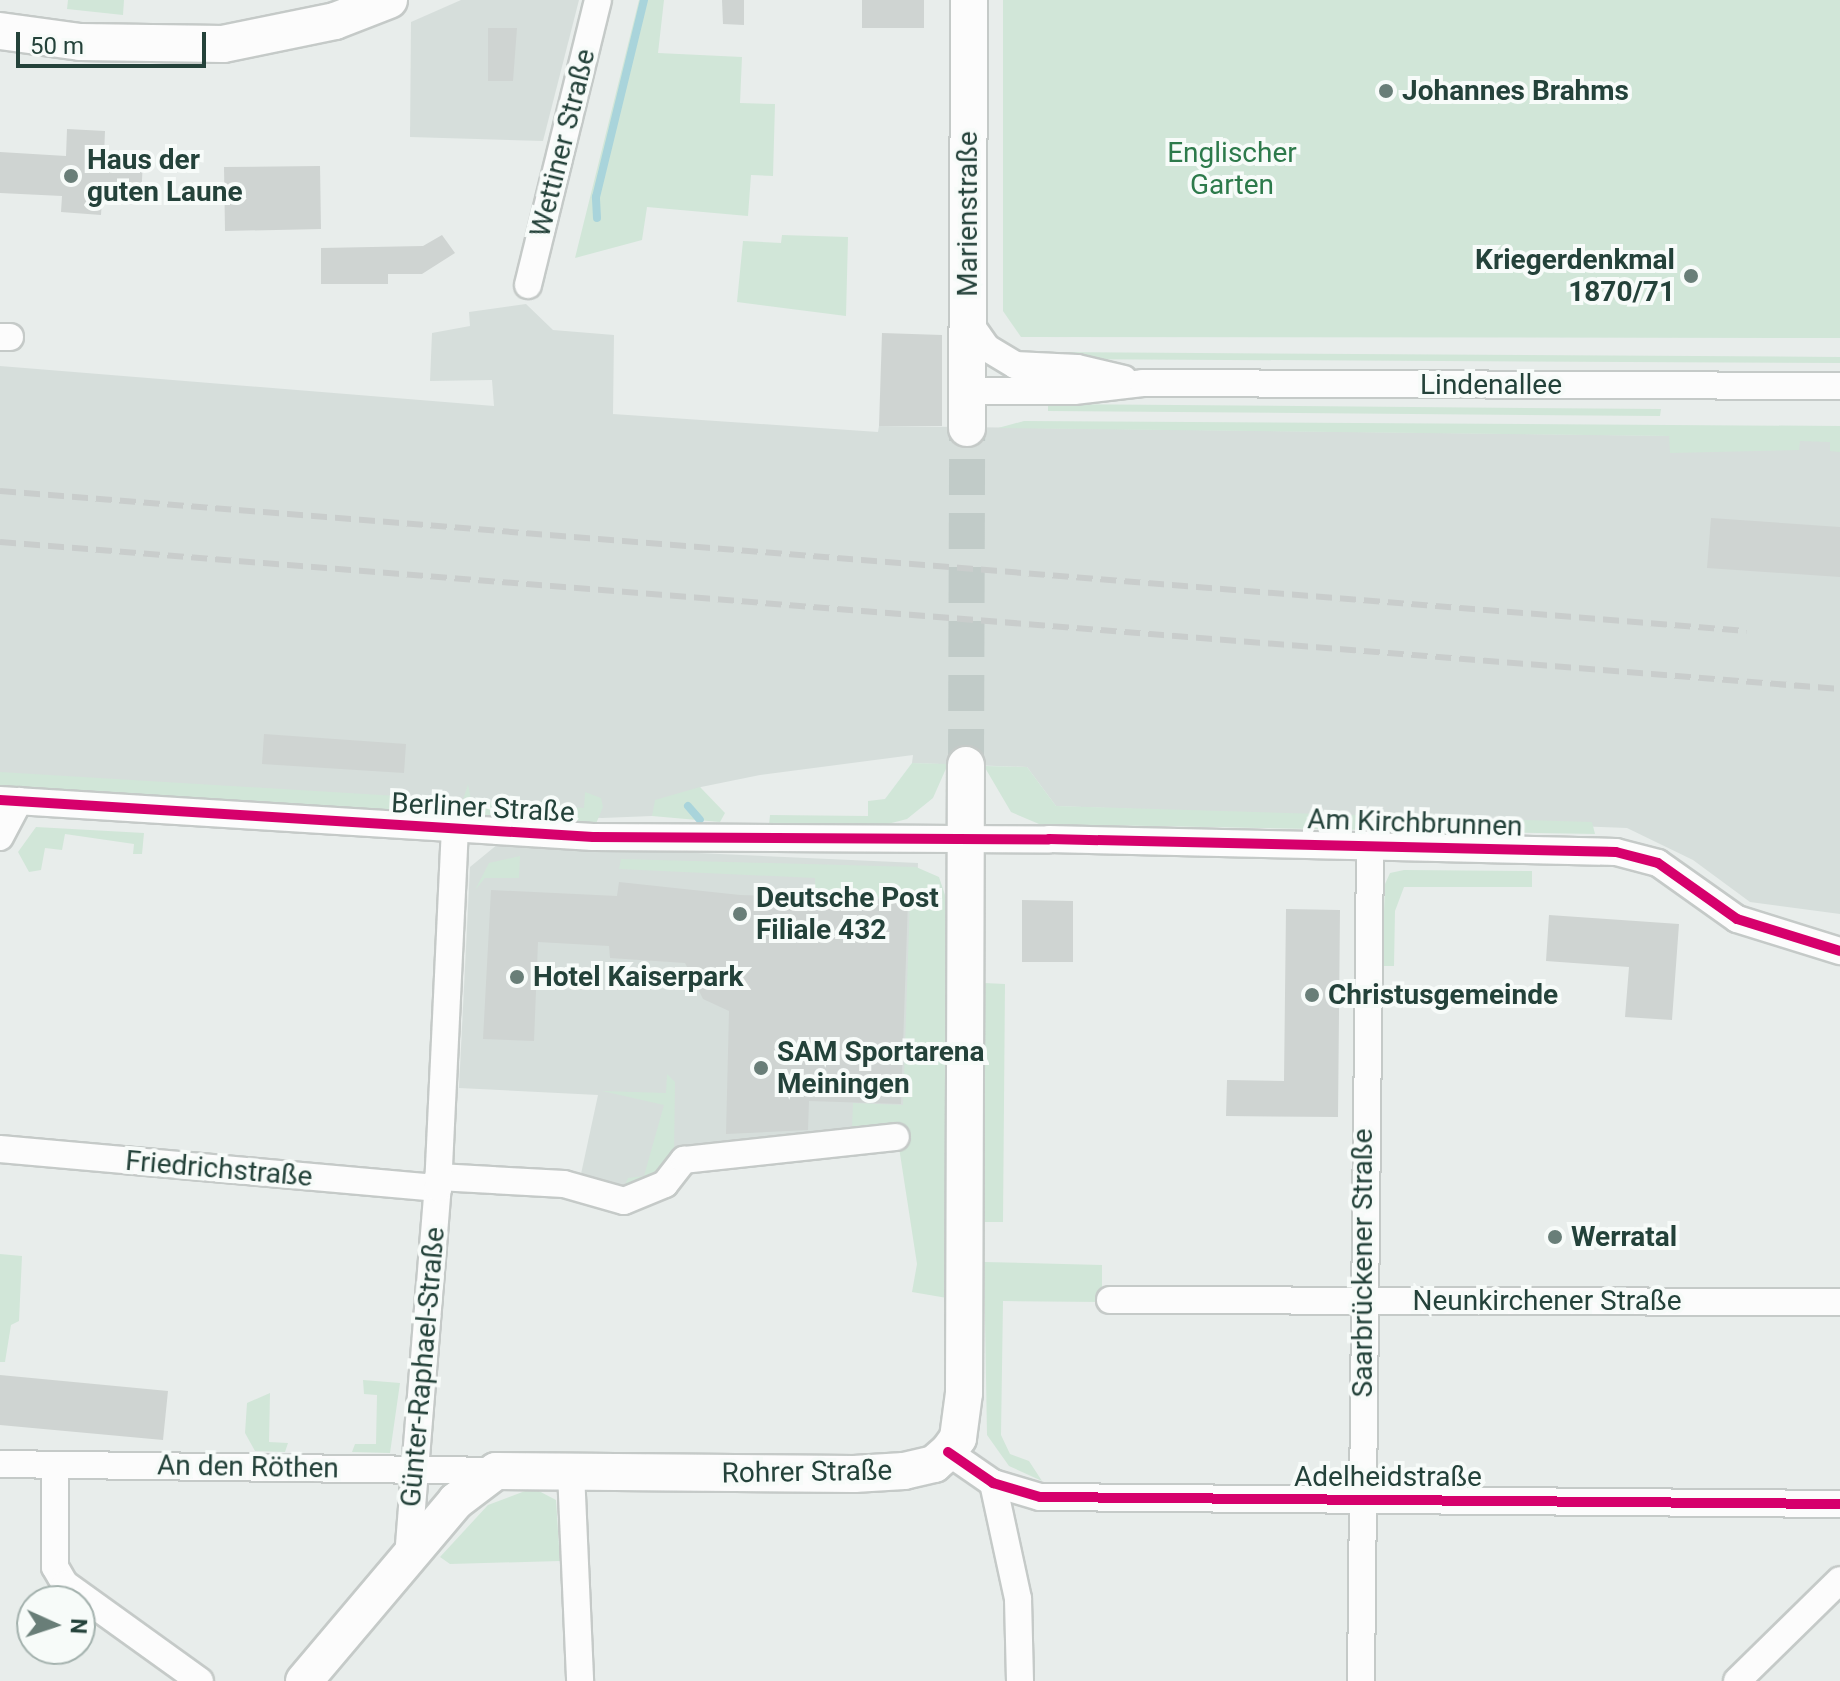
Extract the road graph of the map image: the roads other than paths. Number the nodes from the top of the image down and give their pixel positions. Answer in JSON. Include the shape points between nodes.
{"nodes":[{"id":1,"x":389,"y":0,"type":"edge"},
{"id":2,"x":598,"y":0,"type":"edge"},
{"id":3,"x":969,"y":0,"type":"edge"},
{"id":4,"x":0,"y":31,"type":"edge"},
{"id":5,"x":528,"y":285,"type":"dead end"},
{"id":6,"x":968,"y":321,"type":"junction"},
{"id":7,"x":1143,"y":383,"type":"junction"},
{"id":8,"x":1840,"y":386,"type":"edge"},
{"id":9,"x":967,"y":391,"type":"junction"},
{"id":10,"x":967,"y":428,"type":"tunnel mouth"},
{"id":11,"x":966,"y":765,"type":"tunnel mouth"},
{"id":12,"x":10,"y":800,"type":"edge"},
{"id":13,"x":455,"y":832,"type":"junction"},
{"id":14,"x":0,"y":837,"type":"edge"},
{"id":15,"x":964,"y":839,"type":"junction"},
{"id":16,"x":1370,"y":844,"type":"junction"},
{"id":17,"x":1840,"y":951,"type":"edge"},
{"id":18,"x":896,"y":1137,"type":"dead end"},
{"id":19,"x":0,"y":1149,"type":"edge"},
{"id":20,"x":438,"y":1183,"type":"junction"},
{"id":21,"x":1110,"y":1300,"type":"dead end"},
{"id":22,"x":1364,"y":1300,"type":"junction"},
{"id":23,"x":1840,"y":1302,"type":"edge"},
{"id":24,"x":948,"y":1452,"type":"junction"},
{"id":25,"x":0,"y":1464,"type":"edge"},
{"id":26,"x":55,"y":1465,"type":"junction"},
{"id":27,"x":412,"y":1469,"type":"junction"},
{"id":28,"x":496,"y":1471,"type":"junction"},
{"id":29,"x":571,"y":1472,"type":"junction"},
{"id":30,"x":993,"y":1483,"type":"junction"},
{"id":31,"x":1362,"y":1500,"type":"junction"},
{"id":32,"x":1840,"y":1504,"type":"edge"},
{"id":33,"x":408,"y":1557,"type":"junction"},
{"id":34,"x":1840,"y":1580,"type":"edge"},
{"id":35,"x":200,"y":1681,"type":"edge"},
{"id":36,"x":304,"y":1681,"type":"edge"},
{"id":37,"x":580,"y":1681,"type":"edge"},
{"id":38,"x":1020,"y":1681,"type":"edge"},
{"id":39,"x":1361,"y":1681,"type":"edge"},
{"id":40,"x":1737,"y":1681,"type":"edge"}],
"edges":[{"from":1,"to":4,"type":"main road","via":[[335,21],[223,44],[80,42]]},
{"from":2,"to":5,"type":"street","name":"Wettiner Straße"},
{"from":3,"to":6,"type":"main road","name":"Marienstraße"},
{"from":6,"to":7,"type":"street","name":"Lindenallee","via":[[987,348],[1015,365],[1077,368]]},
{"from":6,"to":9,"type":"main road","name":"Marienstraße"},
{"from":7,"to":8,"type":"street","name":"Lindenallee"},
{"from":7,"to":9,"type":"street","name":"Lindenallee"},
{"from":9,"to":10,"type":"main road","name":"Marienstraße"},
{"from":11,"to":15,"type":"main road"},
{"from":12,"to":13,"type":"street","name":"Berliner Straße"},
{"from":12,"to":14,"type":"street"},
{"from":13,"to":15,"type":"street","name":"Berliner Straße"},
{"from":13,"to":20,"type":"street","name":"Günter-Raphael-Straße"},
{"from":15,"to":16,"type":"street","name":"Am Kirchbrunnen"},
{"from":15,"to":24,"type":"main road","via":[[964,1393],[958,1438]]},
{"from":16,"to":17,"type":"street","name":"Am Kirchbrunnen","via":[[1638,856],[1737,919]]},
{"from":16,"to":22,"type":"street","name":"Saarbrückener Straße"},
{"from":18,"to":20,"type":"street","via":[[684,1160],[665,1184],[624,1201],[564,1184]]},
{"from":19,"to":20,"type":"street","name":"Friedrichstraße"},
{"from":20,"to":27,"type":"street","name":"Günter-Raphael-Straße"},
{"from":21,"to":22,"type":"street","name":"Neunkirchener Straße"},
{"from":22,"to":23,"type":"street","name":"Neunkirchener Straße"},
{"from":22,"to":31,"type":"street","name":"Saarbrückener Straße"},
{"from":24,"to":29,"type":"main road","name":"Rohrer Straße","via":[[934,1464],[866,1474]]},
{"from":24,"to":30,"type":"street","name":"Adelheidstraße"},
{"from":25,"to":26,"type":"street","name":"An den Röthen"},
{"from":26,"to":27,"type":"street","name":"An den Röthen"},
{"from":26,"to":35,"type":"street","via":[[55,1567],[65,1584]]},
{"from":27,"to":28,"type":"street","name":"An den Röthen"},
{"from":27,"to":33,"type":"street","name":"Günter-Raphael-Straße"},
{"from":28,"to":29,"type":"main road","name":"Rohrer Straße"},
{"from":28,"to":33,"type":"main road","via":[[456,1501]]},
{"from":29,"to":37,"type":"street"},
{"from":30,"to":31,"type":"street","name":"Adelheidstraße","via":[[1051,1498]]},
{"from":30,"to":38,"type":"street","via":[[1018,1599]]},
{"from":31,"to":32,"type":"street","name":"Adelheidstraße"},
{"from":31,"to":39,"type":"street","name":"Saarbrückener Straße"},
{"from":33,"to":36,"type":"main road"},
{"from":34,"to":40,"type":"street"}]}
